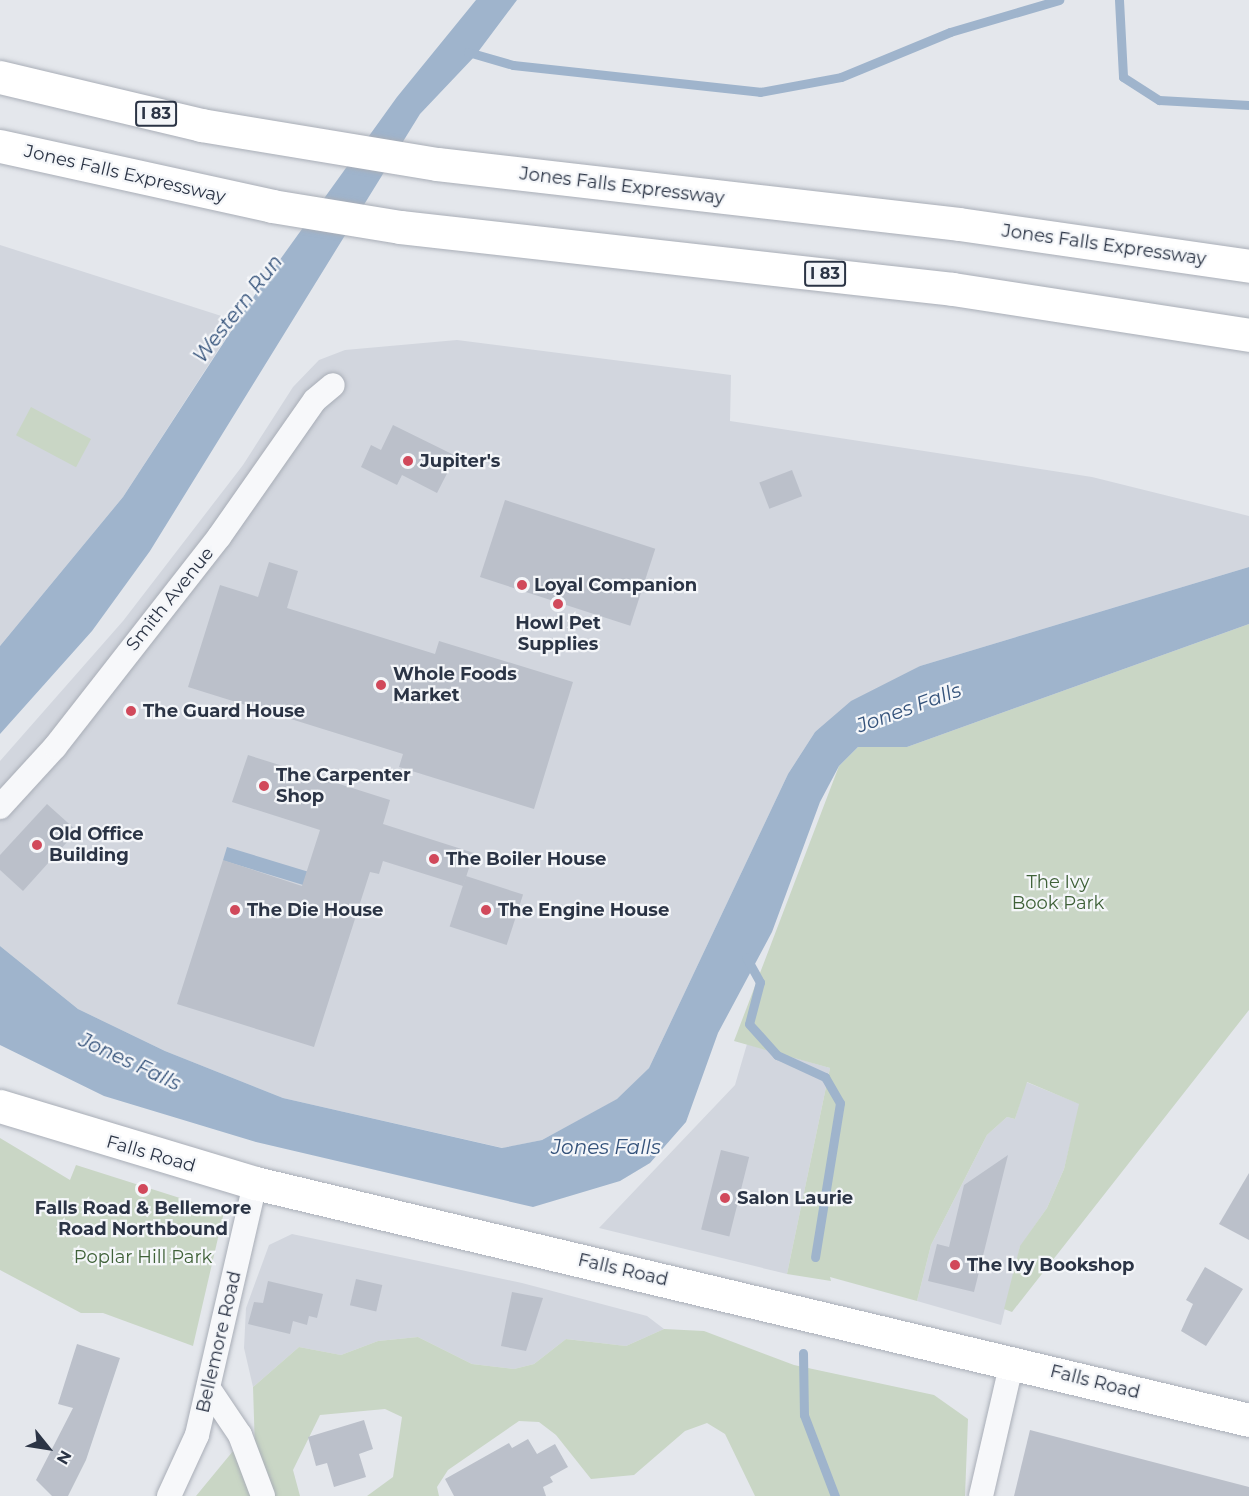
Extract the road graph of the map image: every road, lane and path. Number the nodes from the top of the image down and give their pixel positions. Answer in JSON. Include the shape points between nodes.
{"nodes":[{"id":1,"x":0,"y":77,"type":"edge"},
{"id":2,"x":0,"y":146,"type":"edge"},
{"id":3,"x":1249,"y":266,"type":"edge"},
{"id":4,"x":1249,"y":335,"type":"edge"},
{"id":5,"x":333,"y":386,"type":"dead end"},
{"id":6,"x":0,"y":806,"type":"edge"},
{"id":7,"x":0,"y":1106,"type":"edge"},
{"id":8,"x":255,"y":1183,"type":"junction"},
{"id":9,"x":1012,"y":1362,"type":"junction"},
{"id":10,"x":209,"y":1389,"type":"junction"},
{"id":11,"x":1249,"y":1420,"type":"edge"},
{"id":12,"x":169,"y":1496,"type":"edge"},
{"id":13,"x":263,"y":1496,"type":"edge"},
{"id":14,"x":981,"y":1496,"type":"edge"}],
"edges":[{"from":1,"to":3,"type":"main road","name":"Jones Falls Expressway","number":"I 83","via":[[311,145],[437,164],[959,224]]},
{"from":2,"to":4,"type":"main road","name":"Jones Falls Expressway","number":"I 83","via":[[272,206],[400,227],[953,289]]},
{"from":5,"to":6,"type":"street","name":"Smith Avenue","via":[[315,400],[219,537],[55,747]]},
{"from":7,"to":8,"type":"main road","name":"Falls Road"},
{"from":8,"to":9,"type":"main road","name":"Falls Road"},
{"from":8,"to":10,"type":"street","name":"Bellemore Road"},
{"from":9,"to":11,"type":"main road","name":"Falls Road"},
{"from":9,"to":14,"type":"street"},
{"from":10,"to":12,"type":"street","name":"Bellemore Road","via":[[197,1435]]},
{"from":10,"to":13,"type":"street","via":[[240,1435]]}]}
